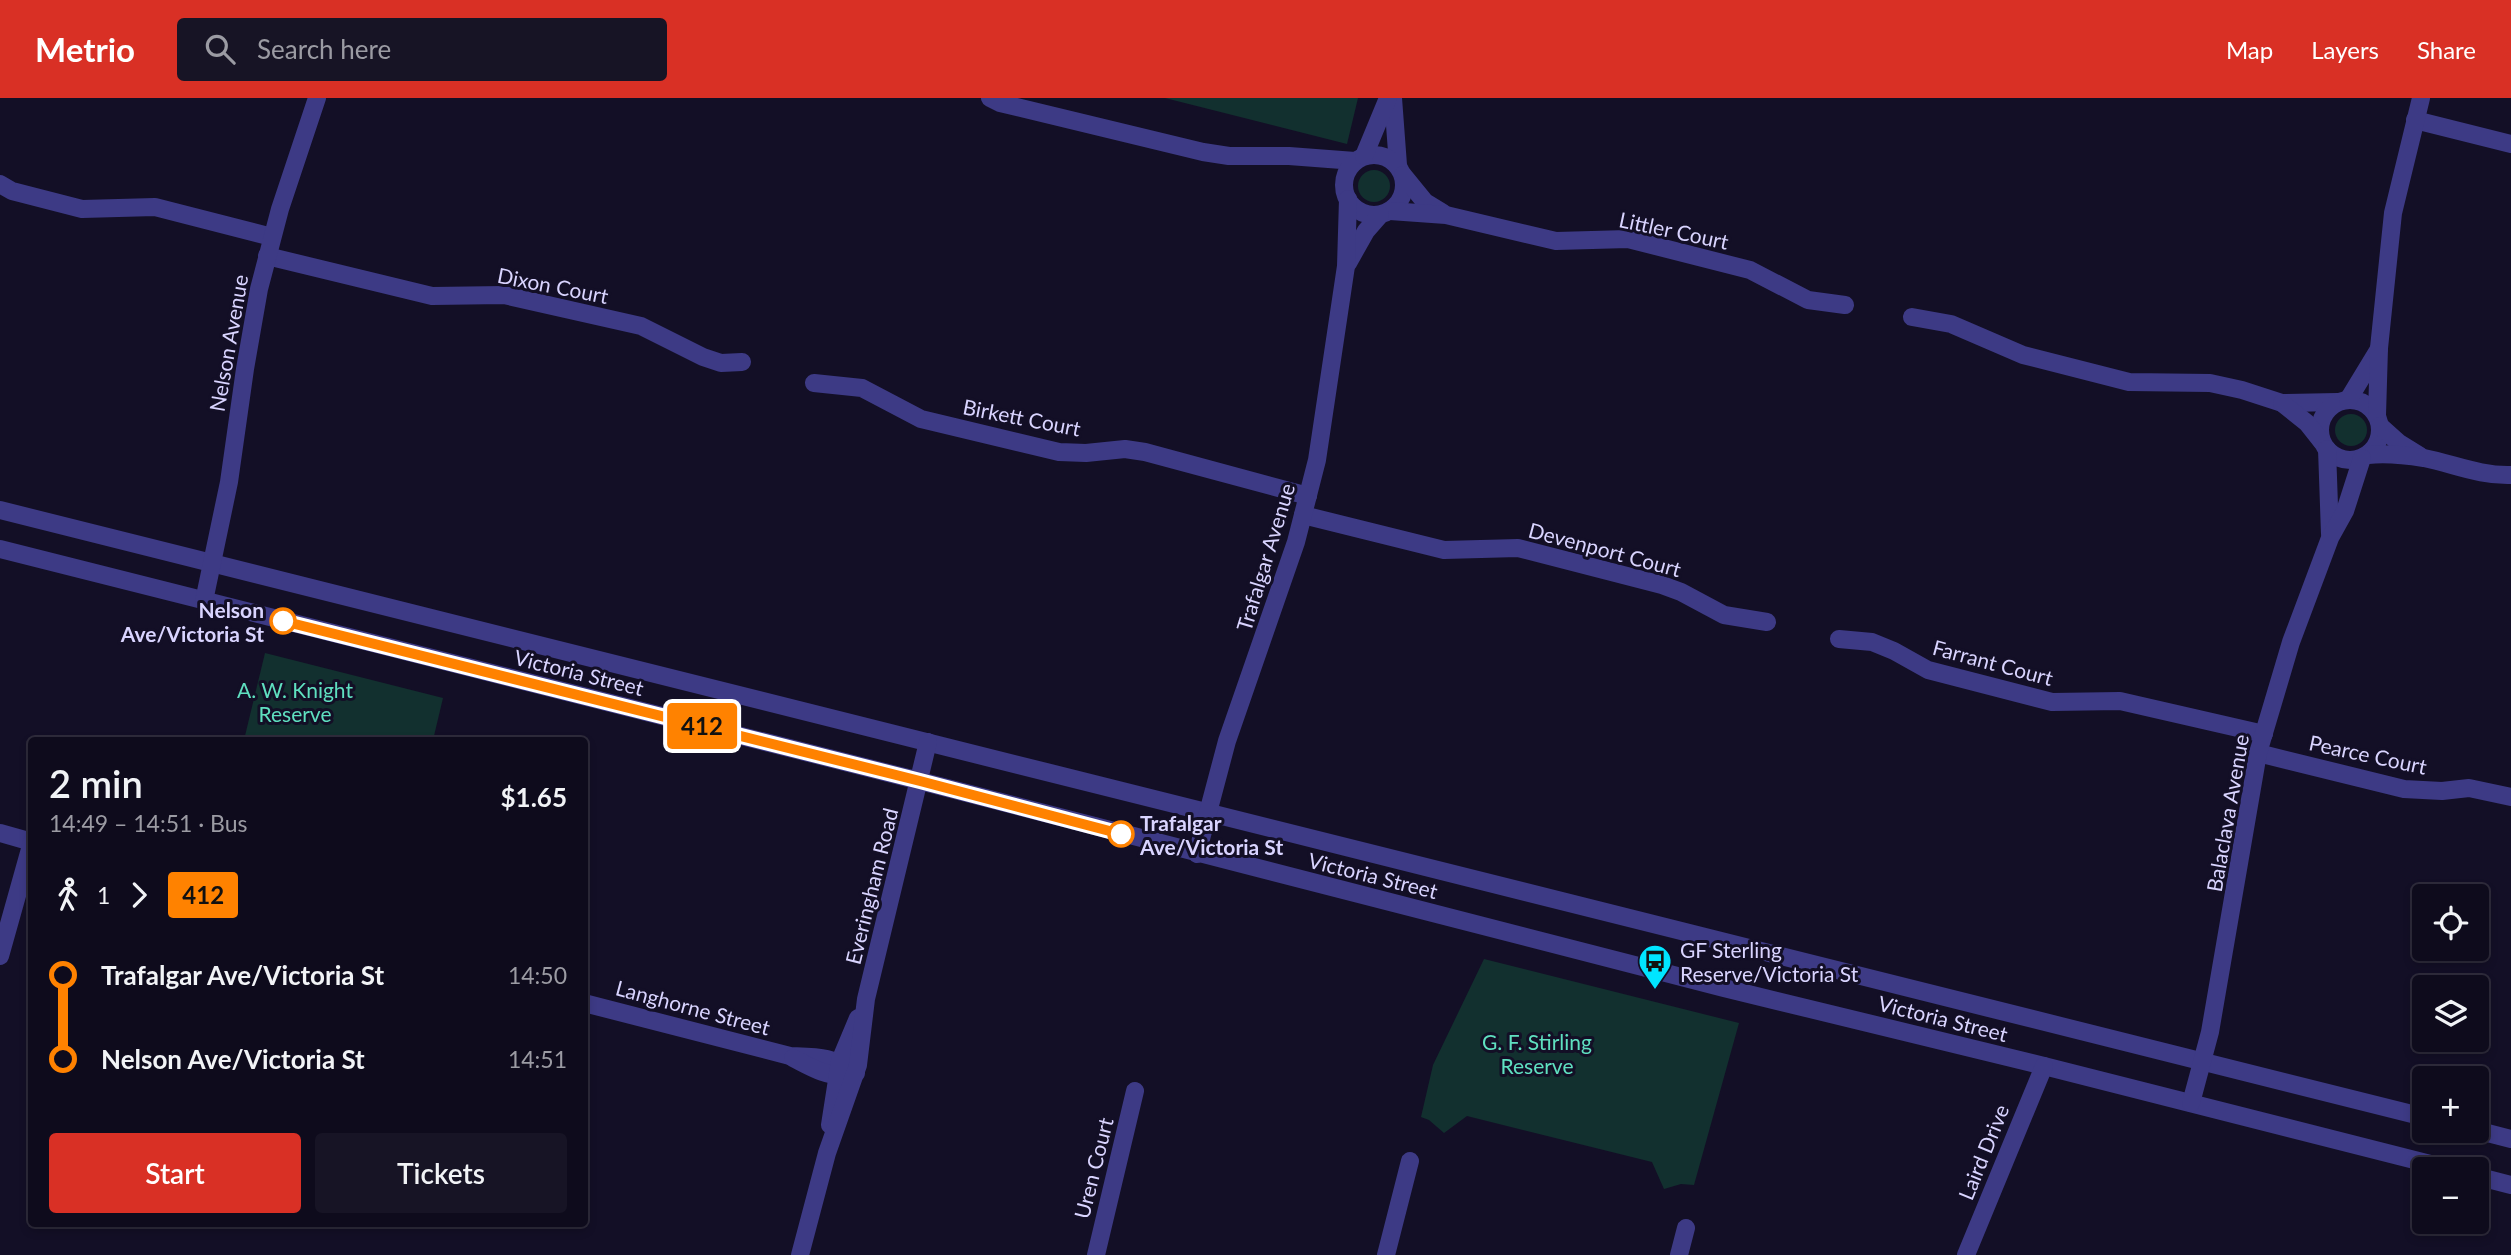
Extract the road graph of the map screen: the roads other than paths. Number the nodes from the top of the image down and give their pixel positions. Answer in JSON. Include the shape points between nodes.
{"nodes":[{"id":1,"x":317,"y":98,"type":"edge"},
{"id":2,"x":990,"y":98,"type":"edge"},
{"id":3,"x":1391,"y":98,"type":"edge"},
{"id":4,"x":2418,"y":99,"type":"edge"},
{"id":5,"x":2415,"y":120,"type":"junction"},
{"id":6,"x":2511,"y":144,"type":"edge"},
{"id":7,"x":1306,"y":159,"type":"junction"},
{"id":8,"x":1359,"y":159,"type":"junction"},
{"id":9,"x":1400,"y":169,"type":"junction"},
{"id":10,"x":0,"y":184,"type":"edge"},
{"id":11,"x":1346,"y":195,"type":"junction"},
{"id":12,"x":1385,"y":213,"type":"junction"},
{"id":13,"x":1446,"y":215,"type":"junction"},
{"id":14,"x":272,"y":237,"type":"junction"},
{"id":15,"x":267,"y":257,"type":"junction"},
{"id":16,"x":1346,"y":266,"type":"junction"},
{"id":17,"x":1845,"y":305,"type":"dead end"},
{"id":18,"x":1912,"y":317,"type":"dead end"},
{"id":19,"x":2379,"y":348,"type":"junction"},
{"id":20,"x":742,"y":362,"type":"dead end"},
{"id":21,"x":814,"y":383,"type":"dead end"},
{"id":22,"x":2343,"y":401,"type":"junction"},
{"id":23,"x":2282,"y":403,"type":"junction"},
{"id":24,"x":2379,"y":421,"type":"junction"},
{"id":25,"x":2325,"y":447,"type":"junction"},
{"id":26,"x":2365,"y":456,"type":"junction"},
{"id":27,"x":2423,"y":458,"type":"junction"},
{"id":28,"x":2511,"y":475,"type":"edge"},
{"id":29,"x":1308,"y":496,"type":"junction"},
{"id":30,"x":0,"y":510,"type":"edge"},
{"id":31,"x":1303,"y":515,"type":"junction"},
{"id":32,"x":2330,"y":538,"type":"junction"},
{"id":33,"x":0,"y":549,"type":"edge"},
{"id":34,"x":212,"y":565,"type":"junction"},
{"id":35,"x":204,"y":601,"type":"junction"},
{"id":36,"x":1767,"y":622,"type":"dead end"},
{"id":37,"x":1839,"y":639,"type":"dead end"},
{"id":38,"x":2264,"y":734,"type":"junction"},
{"id":39,"x":928,"y":742,"type":"junction"},
{"id":40,"x":2258,"y":753,"type":"junction"},
{"id":41,"x":920,"y":781,"type":"junction"},
{"id":42,"x":2511,"y":797,"type":"edge"},
{"id":43,"x":1207,"y":812,"type":"junction"},
{"id":44,"x":0,"y":833,"type":"edge"},
{"id":45,"x":28,"y":841,"type":"edge"},
{"id":46,"x":1197,"y":854,"type":"junction"},
{"id":47,"x":28,"y":856,"type":"edge"},
{"id":48,"x":0,"y":956,"type":"edge"},
{"id":49,"x":866,"y":999,"type":"junction"},
{"id":50,"x":588,"y":1004,"type":"edge"},
{"id":51,"x":2203,"y":1061,"type":"junction"},
{"id":52,"x":2044,"y":1066,"type":"junction"},
{"id":53,"x":838,"y":1069,"type":"junction"},
{"id":54,"x":856,"y":1073,"type":"junction"},
{"id":55,"x":1135,"y":1091,"type":"dead end"},
{"id":56,"x":2191,"y":1103,"type":"junction"},
{"id":57,"x":2412,"y":1114,"type":"edge"},
{"id":58,"x":2489,"y":1133,"type":"edge"},
{"id":59,"x":2511,"y":1139,"type":"edge"},
{"id":60,"x":827,"y":1153,"type":"junction"},
{"id":61,"x":2412,"y":1159,"type":"edge"},
{"id":62,"x":1410,"y":1161,"type":"dead end"},
{"id":63,"x":2489,"y":1179,"type":"edge"},
{"id":64,"x":2511,"y":1185,"type":"edge"},
{"id":65,"x":1686,"y":1228,"type":"dead end"},
{"id":66,"x":800,"y":1255,"type":"edge"},
{"id":67,"x":1096,"y":1255,"type":"edge"},
{"id":68,"x":1386,"y":1255,"type":"edge"},
{"id":69,"x":1679,"y":1255,"type":"edge"},
{"id":70,"x":1966,"y":1255,"type":"edge"}],
"edges":[{"from":1,"to":14,"type":"street","name":"Nelson Avenue"},
{"from":2,"to":7,"type":"street","via":[[1203,152]]},
{"from":3,"to":8,"type":"street"},
{"from":3,"to":9,"type":"street"},
{"from":4,"to":5,"type":"street"},
{"from":5,"to":6,"type":"street"},
{"from":5,"to":19,"type":"street","via":[[2393,213]]},
{"from":7,"to":8,"type":"street"},
{"from":7,"to":11,"type":"street","via":[[1332,176]]},
{"from":8,"to":9,"type":"street","via":[[1382,155]]},
{"from":8,"to":11,"type":"street","via":[[1346,174]]},
{"from":9,"to":12,"type":"street","via":[[1403,195]]},
{"from":9,"to":13,"type":"street","name":"Littler Court","via":[[1425,202]]},
{"from":10,"to":14,"type":"street","via":[[82,209],[155,207]]},
{"from":11,"to":12,"type":"street","via":[[1361,212]]},
{"from":11,"to":16,"type":"street","name":"Trafalgar Avenue"},
{"from":12,"to":13,"type":"street","name":"Littler Court"},
{"from":12,"to":16,"type":"street","name":"Trafalgar Avenue","via":[[1366,231]]},
{"from":13,"to":17,"type":"street","name":"Littler Court","via":[[1556,241],[1619,238],[1640,242],[1750,270],[1808,300]]},
{"from":14,"to":15,"type":"street","name":"Nelson Avenue"},
{"from":15,"to":20,"type":"street","name":"Dixon Court","via":[[432,296],[504,295],[641,326],[704,358]]},
{"from":15,"to":34,"type":"street","name":"Nelson Avenue"},
{"from":16,"to":29,"type":"street","name":"Trafalgar Avenue"},
{"from":18,"to":23,"type":"street","via":[[1951,324],[2024,355],[2129,382],[2210,383]]},
{"from":19,"to":22,"type":"street"},
{"from":19,"to":24,"type":"street"},
{"from":21,"to":29,"type":"street","name":"Birkett Court","via":[[862,388],[921,419],[1059,452],[1145,452]]},
{"from":22,"to":23,"type":"street"},
{"from":22,"to":24,"type":"street","via":[[2365,403]]},
{"from":22,"to":25,"type":"street","via":[[2330,408],[2320,425]]},
{"from":23,"to":25,"type":"street","via":[[2308,423]]},
{"from":24,"to":26,"type":"street","via":[[2378,442]]},
{"from":24,"to":27,"type":"street","via":[[2399,443]]},
{"from":25,"to":26,"type":"street","via":[[2343,459]]},
{"from":25,"to":32,"type":"street","name":"Balaclava Avenue"},
{"from":26,"to":27,"type":"street","via":[[2386,453]]},
{"from":26,"to":32,"type":"street","name":"Balaclava Avenue"},
{"from":27,"to":28,"type":"street","via":[[2484,474]]},
{"from":29,"to":31,"type":"street","name":"Trafalgar Avenue"},
{"from":30,"to":34,"type":"street","name":"Victoria Street"},
{"from":31,"to":36,"type":"street","name":"Devenport Court","via":[[1444,550],[1518,548],[1673,588],[1724,615]]},
{"from":31,"to":43,"type":"street","name":"Trafalgar Avenue"},
{"from":32,"to":38,"type":"street","name":"Balaclava Avenue","via":[[2291,642]]},
{"from":33,"to":35,"type":"street","name":"Victoria Street"},
{"from":34,"to":35,"type":"street","name":"Nelson Avenue"},
{"from":34,"to":39,"type":"street","name":"Victoria Street"},
{"from":35,"to":41,"type":"street","name":"Victoria Street"},
{"from":37,"to":38,"type":"street","name":"Farrant Court","via":[[1872,642],[1928,670],[2052,702],[2120,701]]},
{"from":38,"to":40,"type":"street","name":"Balaclava Avenue"},
{"from":39,"to":41,"type":"street","name":"Everingham Road"},
{"from":39,"to":43,"type":"street","name":"Victoria Street"},
{"from":40,"to":42,"type":"street","name":"Pearce Court","via":[[2404,789],[2469,789]]},
{"from":40,"to":51,"type":"street","name":"Balaclava Avenue"},
{"from":41,"to":46,"type":"street","name":"Victoria Street"},
{"from":41,"to":49,"type":"street","name":"Everingham Road"},
{"from":43,"to":46,"type":"street","name":"Trafalgar Avenue"},
{"from":43,"to":51,"type":"street","name":"Victoria Street"},
{"from":44,"to":45,"type":"street"},
{"from":46,"to":52,"type":"street","name":"Victoria Street"},
{"from":47,"to":48,"type":"street"},
{"from":49,"to":53,"type":"street","name":"Everingham Road"},
{"from":49,"to":54,"type":"street","name":"Everingham Road"},
{"from":50,"to":53,"type":"street","name":"Langhorne Street","via":[[790,1056],[815,1070]]},
{"from":51,"to":56,"type":"street","name":"Balaclava Avenue"},
{"from":51,"to":57,"type":"street","name":"Victoria Street"},
{"from":52,"to":56,"type":"street","name":"Victoria Street"},
{"from":52,"to":70,"type":"street","name":"Laird Drive"},
{"from":53,"to":54,"type":"street","name":"Langhorne Street"},
{"from":53,"to":60,"type":"street","name":"Everingham Road"},
{"from":54,"to":60,"type":"street","name":"Everingham Road"},
{"from":55,"to":67,"type":"street","name":"Uren Court"},
{"from":56,"to":61,"type":"street","name":"Victoria Street"},
{"from":58,"to":59,"type":"street"},
{"from":60,"to":66,"type":"street","name":"Everingham Road"},
{"from":62,"to":68,"type":"street"},
{"from":63,"to":64,"type":"street"},
{"from":65,"to":69,"type":"street"}]}
